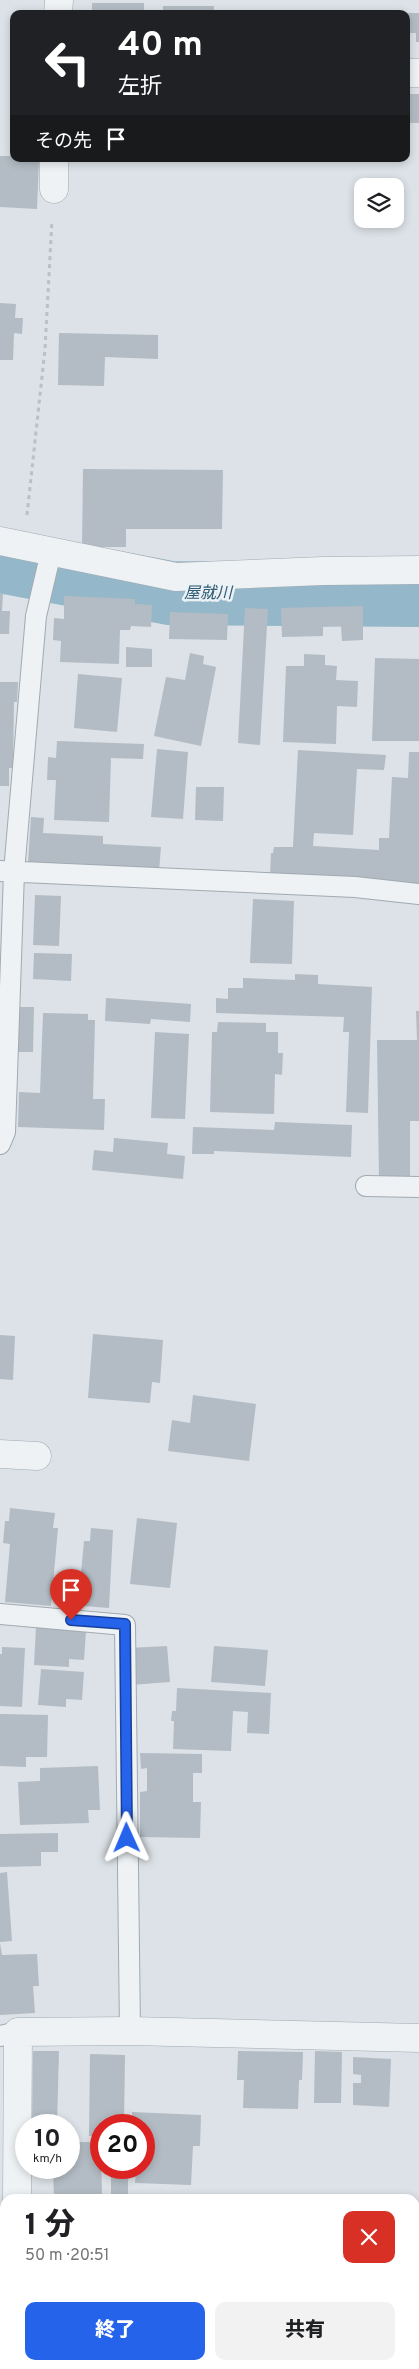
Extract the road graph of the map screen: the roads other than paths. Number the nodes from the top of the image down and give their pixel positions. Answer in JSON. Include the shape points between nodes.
{"nodes":[{"id":1,"x":54,"y":162,"type":"edge"},
{"id":2,"x":54,"y":189,"type":"road end"},
{"id":3,"x":12,"y":543,"type":"edge"},
{"id":4,"x":48,"y":566,"type":"junction"},
{"id":5,"x":419,"y":570,"type":"edge"},
{"id":6,"x":7,"y":872,"type":"edge"},
{"id":7,"x":419,"y":894,"type":"edge"},
{"id":8,"x":0,"y":1144,"type":"edge"},
{"id":9,"x":366,"y":1186,"type":"dead end"},
{"id":10,"x":419,"y":1187,"type":"edge"},
{"id":11,"x":0,"y":1454,"type":"edge"},
{"id":12,"x":37,"y":1456,"type":"dead end"},
{"id":13,"x":0,"y":1614,"type":"edge"},
{"id":14,"x":130,"y":2031,"type":"junction"},
{"id":15,"x":9,"y":2034,"type":"edge"},
{"id":16,"x":419,"y":2038,"type":"edge"},
{"id":17,"x":18,"y":2194,"type":"edge"}],
"edges":[{"from":1,"to":2,"type":"street"},
{"from":3,"to":4,"type":"street"},
{"from":4,"to":5,"type":"street","via":[[176,577]]},
{"from":4,"to":6,"type":"lane","via":[[36,616]]},
{"from":6,"to":7,"type":"lane","via":[[355,887]]},
{"from":6,"to":8,"type":"lane","via":[[5,1132]]},
{"from":9,"to":10,"type":"lane"},
{"from":11,"to":12,"type":"street"},
{"from":13,"to":14,"type":"lane","via":[[125,1624]]},
{"from":14,"to":15,"type":"street"},
{"from":14,"to":16,"type":"street"},
{"from":15,"to":17,"type":"street"}]}
